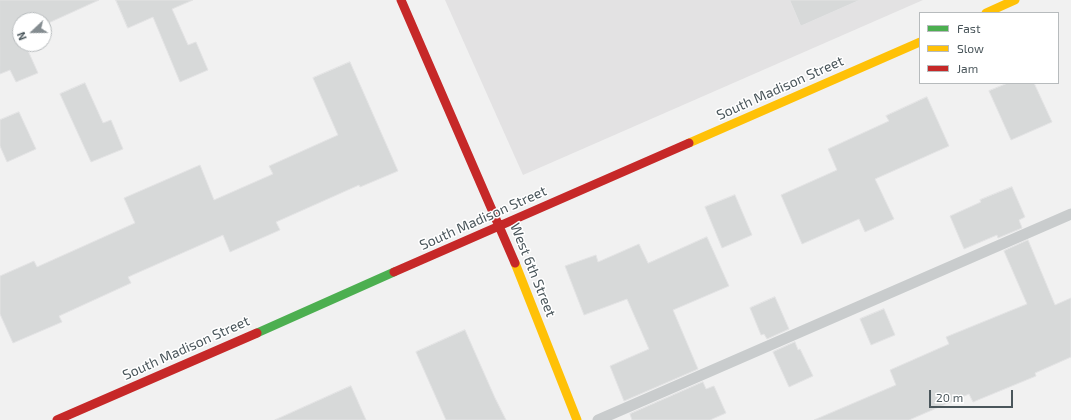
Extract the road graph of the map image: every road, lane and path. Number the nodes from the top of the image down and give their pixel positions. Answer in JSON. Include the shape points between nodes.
{"nodes":[{"id":1,"x":401,"y":0,"type":"edge"},
{"id":2,"x":1015,"y":0,"type":"edge"},
{"id":3,"x":988,"y":12,"type":"edge"},
{"id":4,"x":919,"y":42,"type":"edge"},
{"id":5,"x":1071,"y":214,"type":"edge"},
{"id":6,"x":500,"y":226,"type":"junction"},
{"id":7,"x":57,"y":420,"type":"edge"},
{"id":8,"x":577,"y":420,"type":"edge"},
{"id":9,"x":598,"y":420,"type":"edge"}],
"edges":[{"from":1,"to":6,"type":"street","name":"West 6th Street"},
{"from":2,"to":3,"type":"street"},
{"from":4,"to":6,"type":"street","name":"South Madison Street"},
{"from":5,"to":9,"type":"lane"},
{"from":6,"to":7,"type":"street","name":"South Madison Street"},
{"from":6,"to":8,"type":"street","name":"West 6th Street"}]}
